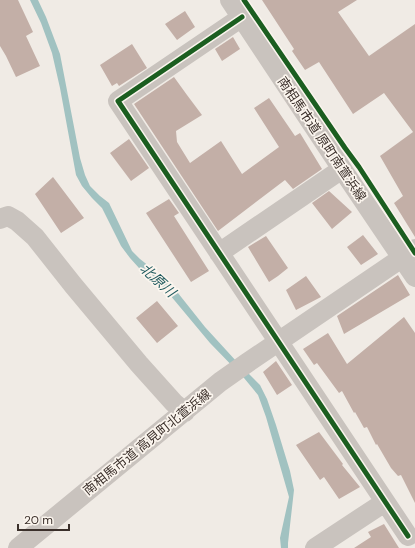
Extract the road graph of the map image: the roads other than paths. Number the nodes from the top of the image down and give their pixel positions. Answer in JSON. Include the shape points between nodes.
{"nodes":[{"id":1,"x":230,"y":0,"type":"edge"},
{"id":2,"x":242,"y":17,"type":"junction"},
{"id":3,"x":342,"y":169,"type":"junction"},
{"id":4,"x":0,"y":220,"type":"edge"},
{"id":5,"x":219,"y":253,"type":"junction"},
{"id":6,"x":409,"y":254,"type":"edge"},
{"id":7,"x":415,"y":277,"type":"edge"},
{"id":8,"x":278,"y":341,"type":"junction"},
{"id":9,"x":184,"y":412,"type":"junction"},
{"id":10,"x":385,"y":502,"type":"junction"},
{"id":11,"x":408,"y":536,"type":"dead end"},
{"id":12,"x":18,"y":548,"type":"edge"},
{"id":13,"x":315,"y":548,"type":"edge"}],
"edges":[{"from":1,"to":2,"type":"street","name":"南相馬市道 原町南萱浜線"},
{"from":2,"to":3,"type":"street","name":"南相馬市道 原町南萱浜線"},
{"from":2,"to":5,"type":"street","via":[[118,101]]},
{"from":3,"to":5,"type":"street"},
{"from":3,"to":6,"type":"street","name":"南相馬市道 原町南萱浜線"},
{"from":4,"to":9,"type":"street","via":[[8,216],[35,237],[138,364]]},
{"from":5,"to":8,"type":"street"},
{"from":6,"to":7,"type":"street","name":"南相馬市道 原町南萱浜線"},
{"from":6,"to":8,"type":"street"},
{"from":8,"to":9,"type":"street","name":"南相馬市道 高見町北萱浜線","via":[[220,382]]},
{"from":8,"to":10,"type":"street"},
{"from":9,"to":12,"type":"street","name":"南相馬市道 高見町北萱浜線"},
{"from":10,"to":11,"type":"street"},
{"from":10,"to":13,"type":"street"}]}
